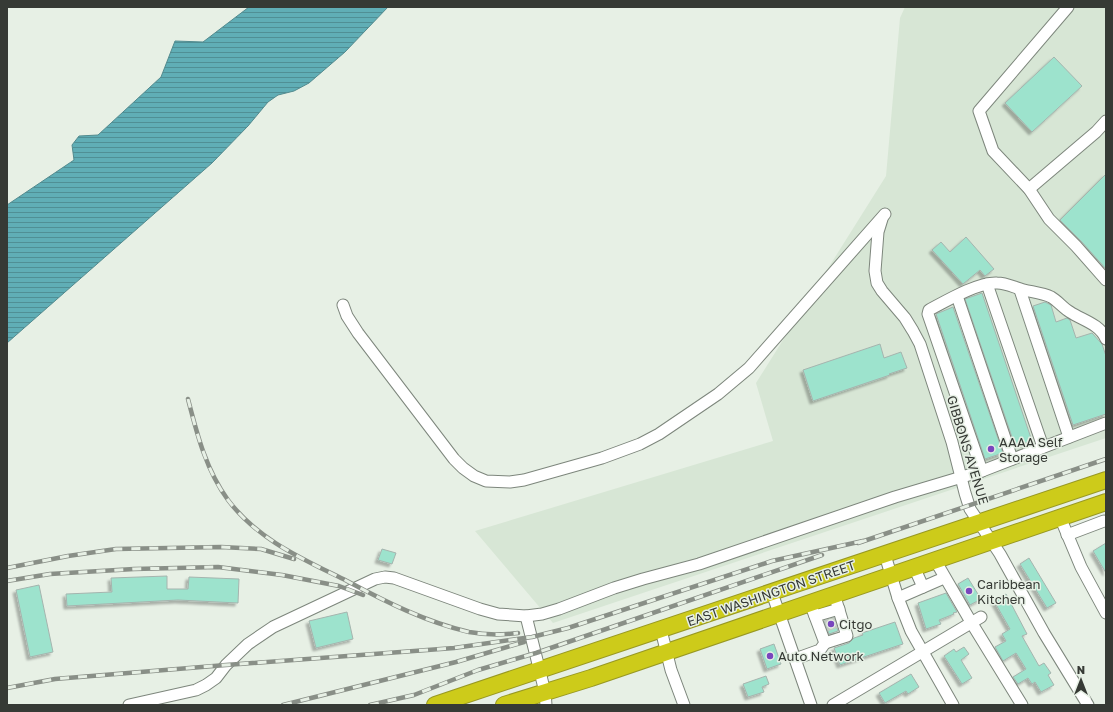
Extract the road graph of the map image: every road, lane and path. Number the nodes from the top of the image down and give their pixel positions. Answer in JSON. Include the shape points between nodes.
{"nodes":[{"id":1,"x":1068,"y":7,"type":"edge"},
{"id":2,"x":1106,"y":121,"type":"edge"},
{"id":3,"x":1029,"y":189,"type":"junction"},
{"id":4,"x":1106,"y":280,"type":"edge"},
{"id":5,"x":987,"y":284,"type":"junction"},
{"id":6,"x":1020,"y":290,"type":"junction"},
{"id":7,"x":957,"y":296,"type":"junction"},
{"id":8,"x":343,"y":304,"type":"dead end"},
{"id":9,"x":1106,"y":339,"type":"edge"},
{"id":10,"x":1106,"y":423,"type":"edge"},
{"id":11,"x":1069,"y":437,"type":"junction"},
{"id":12,"x":1043,"y":447,"type":"junction"},
{"id":13,"x":1012,"y":459,"type":"junction"},
{"id":14,"x":982,"y":471,"type":"junction"},
{"id":15,"x":961,"y":478,"type":"junction"},
{"id":16,"x":1106,"y":480,"type":"edge"},
{"id":17,"x":1106,"y":502,"type":"edge"},
{"id":18,"x":1060,"y":517,"type":"junction"},
{"id":19,"x":1104,"y":521,"type":"dead end"},
{"id":20,"x":979,"y":524,"type":"junction"},
{"id":21,"x":1067,"y":535,"type":"junction"},
{"id":22,"x":991,"y":540,"type":"junction"},
{"id":23,"x":885,"y":555,"type":"junction"},
{"id":24,"x":935,"y":560,"type":"junction"},
{"id":25,"x":914,"y":567,"type":"junction"},
{"id":26,"x":891,"y":575,"type":"junction"},
{"id":27,"x":944,"y":578,"type":"junction"},
{"id":28,"x":923,"y":587,"type":"junction"},
{"id":29,"x":772,"y":593,"type":"junction"},
{"id":30,"x":898,"y":598,"type":"junction"},
{"id":31,"x":836,"y":602,"type":"junction"},
{"id":32,"x":813,"y":609,"type":"junction"},
{"id":33,"x":779,"y":613,"type":"junction"},
{"id":34,"x":1106,"y":613,"type":"edge"},
{"id":35,"x":526,"y":616,"type":"junction"},
{"id":36,"x":976,"y":620,"type":"junction"},
{"id":37,"x":661,"y":630,"type":"junction"},
{"id":38,"x":826,"y":643,"type":"junction"},
{"id":39,"x":921,"y":651,"type":"junction"},
{"id":40,"x":666,"y":652,"type":"junction"},
{"id":41,"x":795,"y":659,"type":"junction"},
{"id":42,"x":540,"y":669,"type":"junction"},
{"id":43,"x":546,"y":699,"type":"edge"},
{"id":44,"x":129,"y":705,"type":"edge"},
{"id":45,"x":435,"y":705,"type":"edge"},
{"id":46,"x":504,"y":705,"type":"edge"},
{"id":47,"x":684,"y":705,"type":"edge"},
{"id":48,"x":811,"y":705,"type":"edge"},
{"id":49,"x":833,"y":705,"type":"edge"},
{"id":50,"x":953,"y":705,"type":"edge"},
{"id":51,"x":1022,"y":705,"type":"edge"},
{"id":52,"x":1088,"y":705,"type":"edge"}],
"edges":[{"from":1,"to":3,"type":"street","via":[[979,111],[993,151]]},
{"from":2,"to":3,"type":"street"},
{"from":3,"to":4,"type":"street","via":[[1049,219]]},
{"from":5,"to":6,"type":"street","via":[[1008,284]]},
{"from":5,"to":7,"type":"street"},
{"from":5,"to":12,"type":"street"},
{"from":6,"to":9,"type":"street","via":[[1050,296],[1070,312],[1099,328]]},
{"from":6,"to":11,"type":"street"},
{"from":7,"to":13,"type":"street"},
{"from":7,"to":14,"type":"street","via":[[929,310],[928,314]]},
{"from":8,"to":15,"type":"street","name":"GIBBONS AVENUE","via":[[358,333],[463,468],[486,481],[524,480],[602,458],[640,444],[707,402],[749,368],[884,214],[878,232],[877,283],[905,318],[920,344]]},
{"from":10,"to":11,"type":"street"},
{"from":11,"to":12,"type":"street"},
{"from":12,"to":13,"type":"street"},
{"from":13,"to":14,"type":"street"},
{"from":14,"to":15,"type":"street"},
{"from":15,"to":20,"type":"street","name":"GIBBONS AVENUE","via":[[970,510]]},
{"from":15,"to":35,"type":"street","via":[[895,497],[699,564],[614,588],[559,609]]},
{"from":16,"to":20,"type":"highway","name":"EAST WASHINGTON STREET"},
{"from":17,"to":18,"type":"highway","name":"EAST WASHINGTON STREET"},
{"from":18,"to":21,"type":"street"},
{"from":18,"to":22,"type":"highway","name":"EAST WASHINGTON STREET"},
{"from":19,"to":21,"type":"street"},
{"from":20,"to":22,"type":"street","name":"GIBBONS AVENUE"},
{"from":20,"to":23,"type":"highway","name":"EAST WASHINGTON STREET"},
{"from":21,"to":34,"type":"street"},
{"from":22,"to":24,"type":"highway","name":"EAST WASHINGTON STREET"},
{"from":22,"to":52,"type":"street","name":"GIBBONS AVENUE"},
{"from":23,"to":26,"type":"street"},
{"from":23,"to":29,"type":"highway","name":"EAST WASHINGTON STREET"},
{"from":24,"to":25,"type":"highway","name":"EAST WASHINGTON STREET"},
{"from":24,"to":27,"type":"street"},
{"from":25,"to":26,"type":"highway","name":"EAST WASHINGTON STREET"},
{"from":25,"to":28,"type":"street"},
{"from":26,"to":30,"type":"street"},
{"from":26,"to":31,"type":"highway","name":"EAST WASHINGTON STREET"},
{"from":27,"to":28,"type":"street"},
{"from":27,"to":36,"type":"street"},
{"from":28,"to":30,"type":"street"},
{"from":29,"to":33,"type":"street"},
{"from":29,"to":37,"type":"highway","name":"EAST WASHINGTON STREET"},
{"from":30,"to":39,"type":"street"},
{"from":31,"to":32,"type":"highway","name":"EAST WASHINGTON STREET"},
{"from":31,"to":38,"type":"street","via":[[840,622],[847,636]]},
{"from":32,"to":33,"type":"highway","name":"EAST WASHINGTON STREET"},
{"from":32,"to":38,"type":"street","via":[[823,627]]},
{"from":33,"to":40,"type":"highway","name":"EAST WASHINGTON STREET"},
{"from":33,"to":41,"type":"street"},
{"from":35,"to":42,"type":"street"},
{"from":35,"to":44,"type":"street","via":[[498,614],[480,609],[394,578],[376,579],[263,633],[206,685],[196,690]]},
{"from":36,"to":39,"type":"street"},
{"from":36,"to":51,"type":"street"},
{"from":37,"to":40,"type":"street"},
{"from":37,"to":42,"type":"highway","name":"EAST WASHINGTON STREET"},
{"from":38,"to":41,"type":"street","via":[[820,650]]},
{"from":39,"to":49,"type":"street"},
{"from":39,"to":50,"type":"street"},
{"from":40,"to":43,"type":"highway","name":"EAST WASHINGTON STREET"},
{"from":40,"to":47,"type":"street"},
{"from":41,"to":48,"type":"street"},
{"from":42,"to":43,"type":"street"},
{"from":42,"to":45,"type":"highway","name":"EAST WASHINGTON STREET"},
{"from":43,"to":46,"type":"highway","name":"EAST WASHINGTON STREET"}]}
